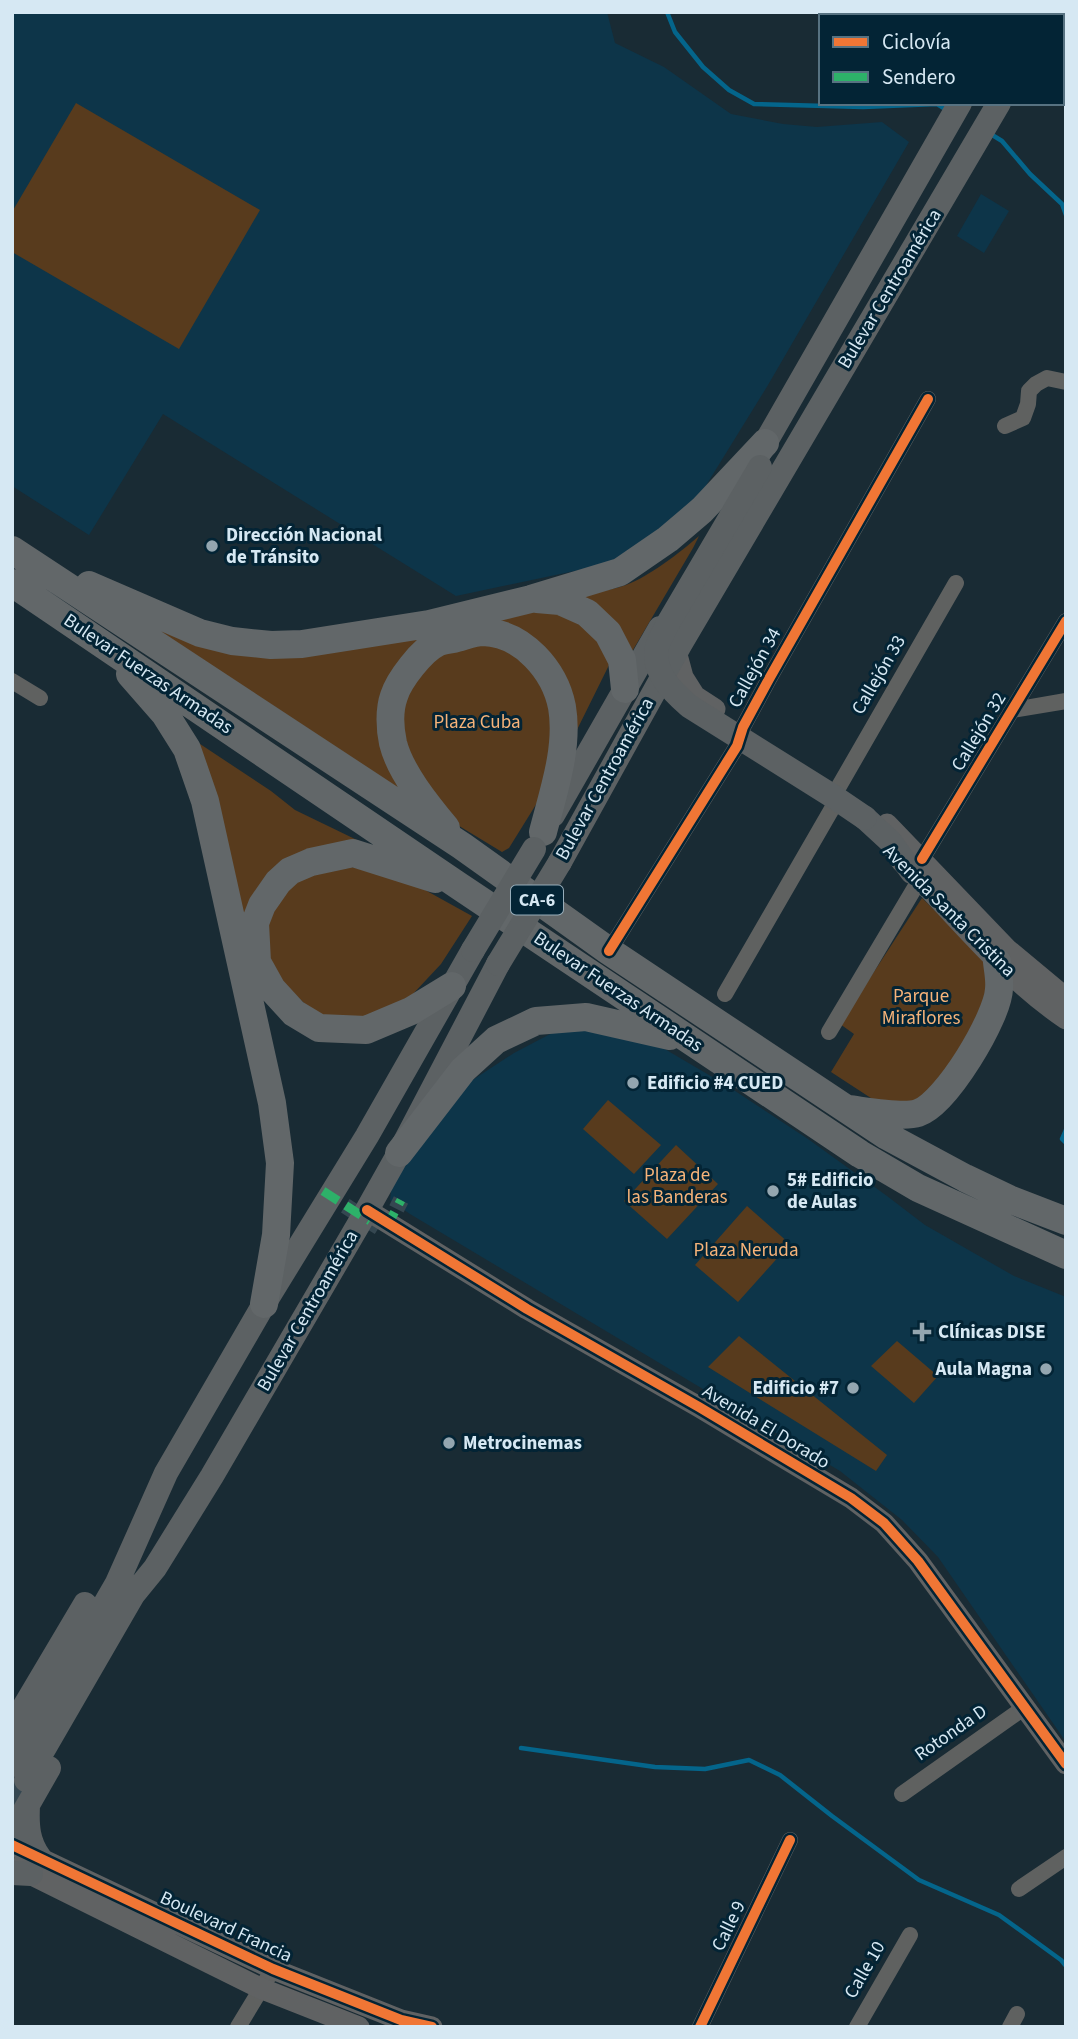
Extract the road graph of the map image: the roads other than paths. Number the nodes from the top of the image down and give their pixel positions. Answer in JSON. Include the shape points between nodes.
{"nodes":[{"id":1,"x":959,"y":105,"type":"edge"},
{"id":2,"x":998,"y":105,"type":"edge"},
{"id":3,"x":1066,"y":382,"type":"edge"},
{"id":4,"x":928,"y":399,"type":"dead end"},
{"id":5,"x":1005,"y":426,"type":"dead end"},
{"id":6,"x":763,"y":455,"type":"junction"},
{"id":7,"x":17,"y":553,"type":"edge"},
{"id":8,"x":12,"y":583,"type":"edge"},
{"id":9,"x":956,"y":583,"type":"dead end"},
{"id":10,"x":531,"y":599,"type":"junction"},
{"id":11,"x":1066,"y":621,"type":"edge"},
{"id":12,"x":91,"y":635,"type":"junction"},
{"id":13,"x":676,"y":652,"type":"junction"},
{"id":14,"x":12,"y":681,"type":"edge"},
{"id":15,"x":625,"y":689,"type":"junction"},
{"id":16,"x":653,"y":693,"type":"junction"},
{"id":17,"x":40,"y":698,"type":"dead end"},
{"id":18,"x":1066,"y":701,"type":"edge"},
{"id":19,"x":1013,"y":710,"type":"junction"},
{"id":20,"x":740,"y":736,"type":"junction"},
{"id":21,"x":836,"y":798,"type":"junction"},
{"id":22,"x":538,"y":841,"type":"junction"},
{"id":23,"x":462,"y":846,"type":"junction"},
{"id":24,"x":918,"y":870,"type":"junction"},
{"id":25,"x":459,"y":886,"type":"junction"},
{"id":26,"x":609,"y":951,"type":"junction"},
{"id":27,"x":1002,"y":956,"type":"junction"},
{"id":28,"x":452,"y":986,"type":"junction"},
{"id":29,"x":724,"y":994,"type":"dead end"},
{"id":30,"x":1061,"y":1000,"type":"edge"},
{"id":31,"x":829,"y":1032,"type":"dead end"},
{"id":32,"x":693,"y":1043,"type":"junction"},
{"id":33,"x":844,"y":1108,"type":"junction"},
{"id":34,"x":399,"y":1153,"type":"junction"},
{"id":35,"x":368,"y":1210,"type":"junction"},
{"id":36,"x":1066,"y":1221,"type":"edge"},
{"id":37,"x":1066,"y":1255,"type":"edge"},
{"id":38,"x":264,"y":1304,"type":"junction"},
{"id":39,"x":131,"y":1552,"type":"junction"},
{"id":40,"x":1025,"y":1707,"type":"junction"},
{"id":41,"x":12,"y":1727,"type":"edge"},
{"id":42,"x":1066,"y":1763,"type":"edge"},
{"id":43,"x":22,"y":1783,"type":"edge"},
{"id":44,"x":902,"y":1794,"type":"dead end"},
{"id":45,"x":13,"y":1835,"type":"edge"},
{"id":46,"x":790,"y":1840,"type":"dead end"},
{"id":47,"x":1066,"y":1857,"type":"edge"},
{"id":48,"x":24,"y":1868,"type":"edge"},
{"id":49,"x":1019,"y":1889,"type":"dead end"},
{"id":50,"x":910,"y":1935,"type":"dead end"},
{"id":51,"x":272,"y":1969,"type":"junction"},
{"id":52,"x":260,"y":1988,"type":"junction"},
{"id":53,"x":238,"y":2027,"type":"edge"},
{"id":54,"x":359,"y":2027,"type":"edge"},
{"id":55,"x":432,"y":2027,"type":"edge"},
{"id":56,"x":701,"y":2027,"type":"edge"},
{"id":57,"x":857,"y":2027,"type":"edge"}],
"edges":[{"from":1,"to":6,"type":"main road","name":"Bulevar Centroamérica"},
{"from":2,"to":13,"type":"main road","name":"Bulevar Centroamérica"},
{"from":3,"to":5,"type":"street","via":[[1047,378],[1036,384],[1028,391],[1023,418]]},
{"from":4,"to":20,"type":"street","name":"Callejón 34"},
{"from":6,"to":10,"type":"highway","via":[[667,539],[620,572]]},
{"from":6,"to":15,"type":"main road","name":"Bulevar Centroamérica"},
{"from":6,"to":24,"type":"main road","bridge":true,"via":[[667,625],[656,649],[659,670],[669,688],[689,706],[865,818]]},
{"from":7,"to":10,"type":"highway","via":[[201,633],[271,645],[429,624]]},
{"from":7,"to":23,"type":"highway","name":"Bulevar Fuerzas Armadas","number":"CA-6"},
{"from":8,"to":12,"type":"highway","name":"Bulevar Fuerzas Armadas","number":"CA-6"},
{"from":9,"to":21,"type":"street","name":"Callejón 33"},
{"from":10,"to":15,"type":"highway","via":[[560,601],[587,613],[601,626],[622,660]]},
{"from":11,"to":19,"type":"street","name":"Callejón 32"},
{"from":12,"to":25,"type":"highway","name":"Bulevar Fuerzas Armadas","number":"CA-6"},
{"from":12,"to":38,"type":"highway","via":[[165,714],[187,748],[205,801],[272,1102],[280,1163],[276,1235]]},
{"from":13,"to":16,"type":"main road","name":"Bulevar Centroamérica"},
{"from":13,"to":20,"type":"street","name":"Avenida Santa Cristina","via":[[695,696]]},
{"from":14,"to":17,"type":"street"},
{"from":15,"to":22,"type":"main road","name":"Bulevar Centroamérica"},
{"from":16,"to":20,"type":"street","name":"Avenida Santa Cristina"},
{"from":16,"to":34,"type":"main road","name":"Bulevar Centroamérica","bridge":true,"via":[[498,964]]},
{"from":18,"to":19,"type":"street"},
{"from":19,"to":24,"type":"street","name":"Callejón 32"},
{"from":20,"to":21,"type":"street","name":"Avenida Santa Cristina"},
{"from":20,"to":26,"type":"street","name":"Callejón 34"},
{"from":21,"to":24,"type":"street","name":"Avenida Santa Cristina","via":[[885,846]]},
{"from":21,"to":29,"type":"street","name":"Callejón 33"},
{"from":22,"to":23,"type":"highway","via":[[559,769],[562,708],[544,664],[512,640],[481,632],[437,643],[423,654],[394,696],[390,720],[400,763]]},
{"from":22,"to":28,"type":"main road","name":"Bulevar Centroamérica","bridge":true},
{"from":23,"to":26,"type":"highway","name":"Bulevar Fuerzas Armadas","number":"CA-6"},
{"from":24,"to":27,"type":"street","name":"Avenida Santa Cristina"},
{"from":24,"to":31,"type":"street","name":"Callejón 32"},
{"from":25,"to":28,"type":"highway","via":[[353,853],[290,871],[262,905],[255,923],[257,962],[272,989],[294,1013],[318,1028],[366,1030],[411,1011]]},
{"from":25,"to":32,"type":"highway","name":"Bulevar Fuerzas Armadas","number":"CA-6"},
{"from":26,"to":33,"type":"highway","name":"Bulevar Fuerzas Armadas","number":"CA-6"},
{"from":27,"to":30,"type":"street","name":"Avenida Santa Cristina"},
{"from":27,"to":33,"type":"highway","via":[[999,990],[987,1028],[928,1108],[906,1114]]},
{"from":28,"to":38,"type":"main road","name":"Bulevar Centroamérica"},
{"from":32,"to":34,"type":"highway","via":[[586,1017],[537,1021],[496,1040],[463,1070]]},
{"from":32,"to":37,"type":"highway","name":"Bulevar Fuerzas Armadas","number":"CA-6","via":[[918,1188]]},
{"from":33,"to":36,"type":"highway","name":"Bulevar Fuerzas Armadas","number":"CA-6","via":[[965,1178]]},
{"from":34,"to":35,"type":"main road","name":"Bulevar Centroamérica"},
{"from":35,"to":40,"type":"street","name":"Avenida El Dorado","via":[[527,1309],[851,1498],[884,1523],[918,1561]]},
{"from":35,"to":43,"type":"main road","name":"Bulevar Centroamérica","via":[[223,1458],[155,1568],[133,1595]]},
{"from":38,"to":39,"type":"main road","name":"Bulevar Centroamérica","via":[[166,1473]]},
{"from":39,"to":41,"type":"main road","name":"Bulevar Centroamérica","via":[[105,1570]]},
{"from":39,"to":43,"type":"main road","name":"Bulevar Centroamérica"},
{"from":40,"to":42,"type":"street","name":"Avenida El Dorado"},
{"from":40,"to":44,"type":"street","name":"Rotonda D"},
{"from":43,"to":45,"type":"main road","name":"Bulevar Centroamérica"},
{"from":43,"to":48,"type":"main road","via":[[32,1846]]},
{"from":45,"to":48,"type":"street","name":"Boulevard Francia"},
{"from":46,"to":56,"type":"street","name":"Calle 9"},
{"from":47,"to":49,"type":"street"},
{"from":48,"to":51,"type":"street","name":"Boulevard Francia"},
{"from":48,"to":52,"type":"street","name":"Boulevard Francia"},
{"from":50,"to":57,"type":"street","name":"Calle 10"},
{"from":51,"to":52,"type":"street"},
{"from":51,"to":55,"type":"street","name":"Boulevard Francia","via":[[401,2020]]},
{"from":52,"to":53,"type":"street"},
{"from":52,"to":54,"type":"street","name":"Boulevard Francia"}]}
